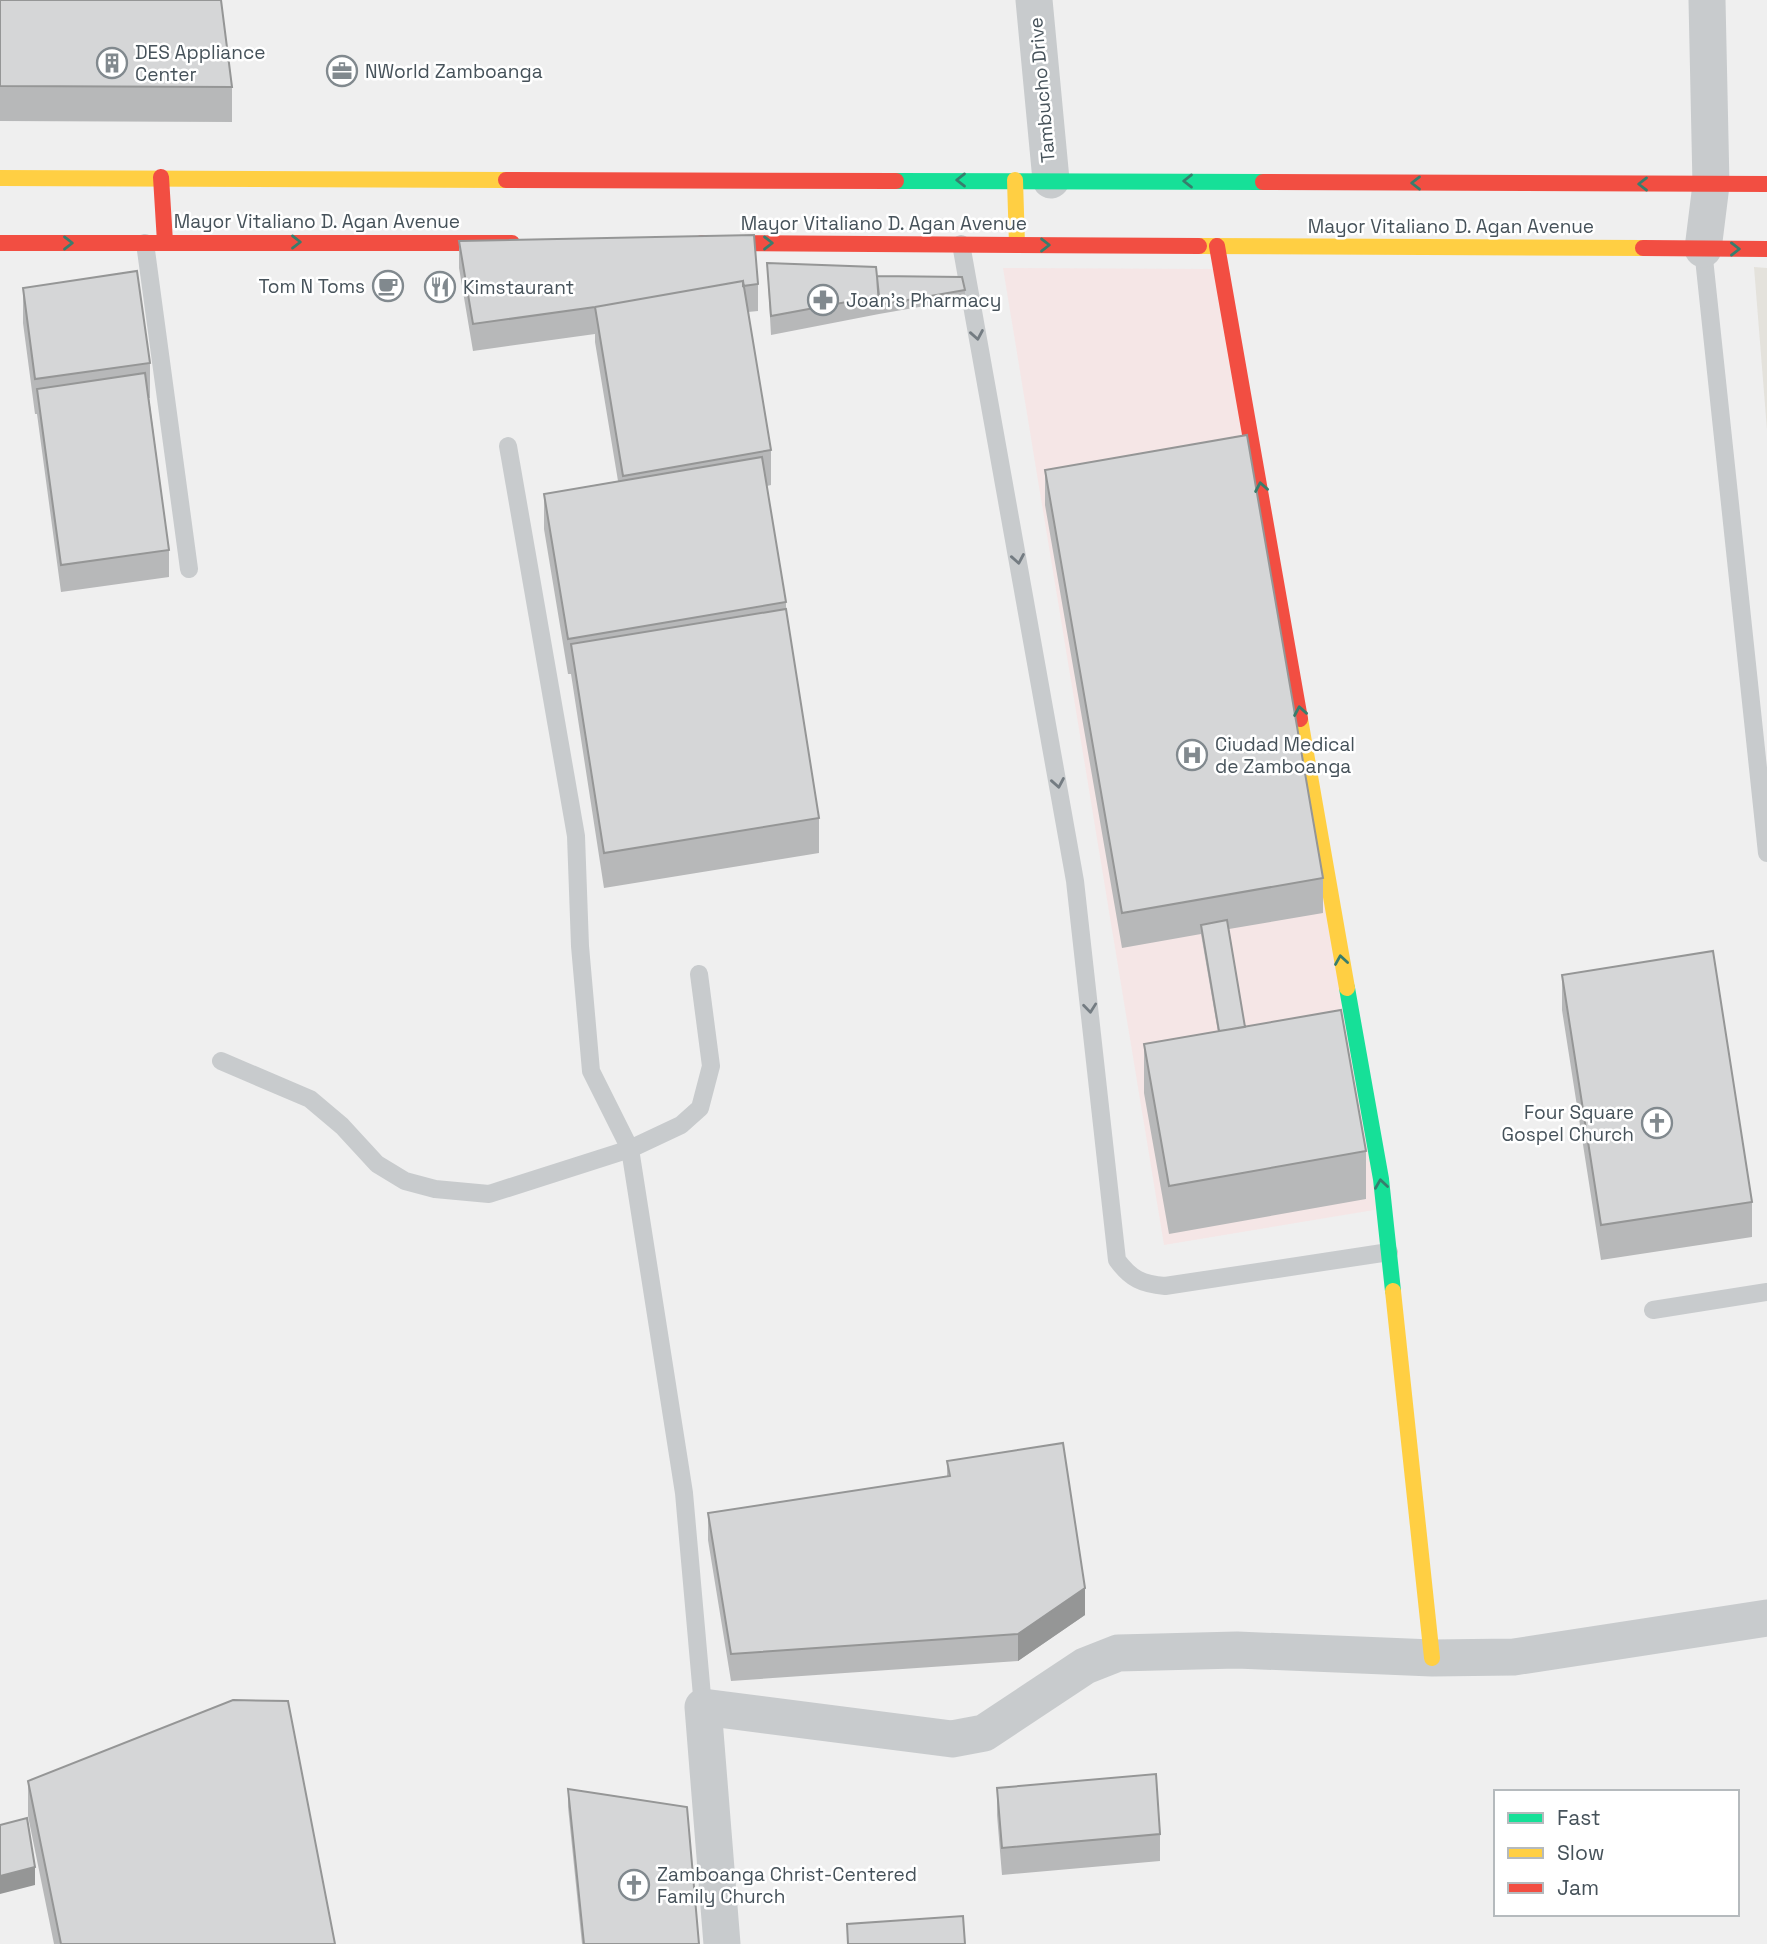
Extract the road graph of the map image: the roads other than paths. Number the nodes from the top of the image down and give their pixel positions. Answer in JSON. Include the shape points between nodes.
{"nodes":[{"id":1,"x":1034,"y":0,"type":"edge"},
{"id":2,"x":1707,"y":0,"type":"edge"},
{"id":3,"x":161,"y":177,"type":"junction"},
{"id":4,"x":0,"y":178,"type":"edge"},
{"id":5,"x":1015,"y":180,"type":"junction"},
{"id":6,"x":1051,"y":180,"type":"junction"},
{"id":7,"x":1767,"y":184,"type":"edge"},
{"id":8,"x":1711,"y":185,"type":"junction"},
{"id":9,"x":165,"y":242,"type":"junction"},
{"id":10,"x":0,"y":243,"type":"edge"},
{"id":11,"x":145,"y":243,"type":"junction"},
{"id":12,"x":528,"y":243,"type":"edge"},
{"id":13,"x":682,"y":243,"type":"edge"},
{"id":14,"x":961,"y":244,"type":"junction"},
{"id":15,"x":1017,"y":245,"type":"junction"},
{"id":16,"x":1217,"y":246,"type":"junction"},
{"id":17,"x":1703,"y":249,"type":"junction"},
{"id":18,"x":1767,"y":249,"type":"edge"},
{"id":19,"x":508,"y":446,"type":"dead end"},
{"id":20,"x":189,"y":569,"type":"dead end"},
{"id":21,"x":1767,"y":853,"type":"edge"},
{"id":22,"x":699,"y":974,"type":"dead end"},
{"id":23,"x":221,"y":1062,"type":"dead end"},
{"id":24,"x":630,"y":1149,"type":"junction"},
{"id":25,"x":1389,"y":1252,"type":"junction"},
{"id":26,"x":1767,"y":1292,"type":"edge"},
{"id":27,"x":1653,"y":1310,"type":"dead end"},
{"id":28,"x":1767,"y":1618,"type":"edge"},
{"id":29,"x":1432,"y":1658,"type":"junction"},
{"id":30,"x":703,"y":1707,"type":"junction"},
{"id":31,"x":722,"y":1944,"type":"edge"}],
"edges":[{"from":1,"to":6,"type":"street","name":"Tambucho Drive"},
{"from":2,"to":8,"type":"street"},
{"from":3,"to":4,"type":"main road"},
{"from":5,"to":3,"type":"main road","one_way":true},
{"from":3,"to":9,"type":"main road"},
{"from":5,"to":6,"type":"main road"},
{"from":5,"to":15,"type":"main road"},
{"from":8,"to":6,"type":"main road","one_way":true},
{"from":7,"to":8,"type":"main road"},
{"from":8,"to":17,"type":"street"},
{"from":9,"to":11,"type":"main road","name":"Mayor Vitaliano D. Agan Avenue"},
{"from":9,"to":12,"type":"main road","name":"Mayor Vitaliano D. Agan Avenue","one_way":true},
{"from":10,"to":11,"type":"main road","name":"Mayor Vitaliano D. Agan Avenue","one_way":true},
{"from":11,"to":20,"type":"lane"},
{"from":13,"to":14,"type":"main road","name":"Mayor Vitaliano D. Agan Avenue","one_way":true},
{"from":14,"to":15,"type":"main road","name":"Mayor Vitaliano D. Agan Avenue"},
{"from":14,"to":25,"type":"lane","one_way":true,"via":[[1076,881],[1117,1260],[1129,1275],[1145,1284],[1165,1286]]},
{"from":15,"to":16,"type":"main road","name":"Mayor Vitaliano D. Agan Avenue","one_way":true},
{"from":16,"to":17,"type":"main road","name":"Mayor Vitaliano D. Agan Avenue"},
{"from":25,"to":16,"type":"main road","one_way":true,"via":[[1381,1179]]},
{"from":17,"to":18,"type":"main road","name":"Mayor Vitaliano D. Agan Avenue","one_way":true},
{"from":17,"to":21,"type":"lane"},
{"from":19,"to":24,"type":"lane","via":[[576,836],[591,1072]]},
{"from":22,"to":24,"type":"lane","via":[[711,1066],[700,1108],[681,1125]]},
{"from":23,"to":24,"type":"lane","via":[[310,1099],[377,1164],[405,1181],[435,1189],[489,1194]]},
{"from":24,"to":30,"type":"lane","via":[[684,1493]]},
{"from":25,"to":29,"type":"main road"},
{"from":26,"to":27,"type":"lane"},
{"from":28,"to":29,"type":"street","via":[[1514,1657]]},
{"from":29,"to":30,"type":"street","via":[[1237,1650],[1118,1653],[1085,1666],[984,1733],[952,1739]]},
{"from":30,"to":31,"type":"street"}]}
